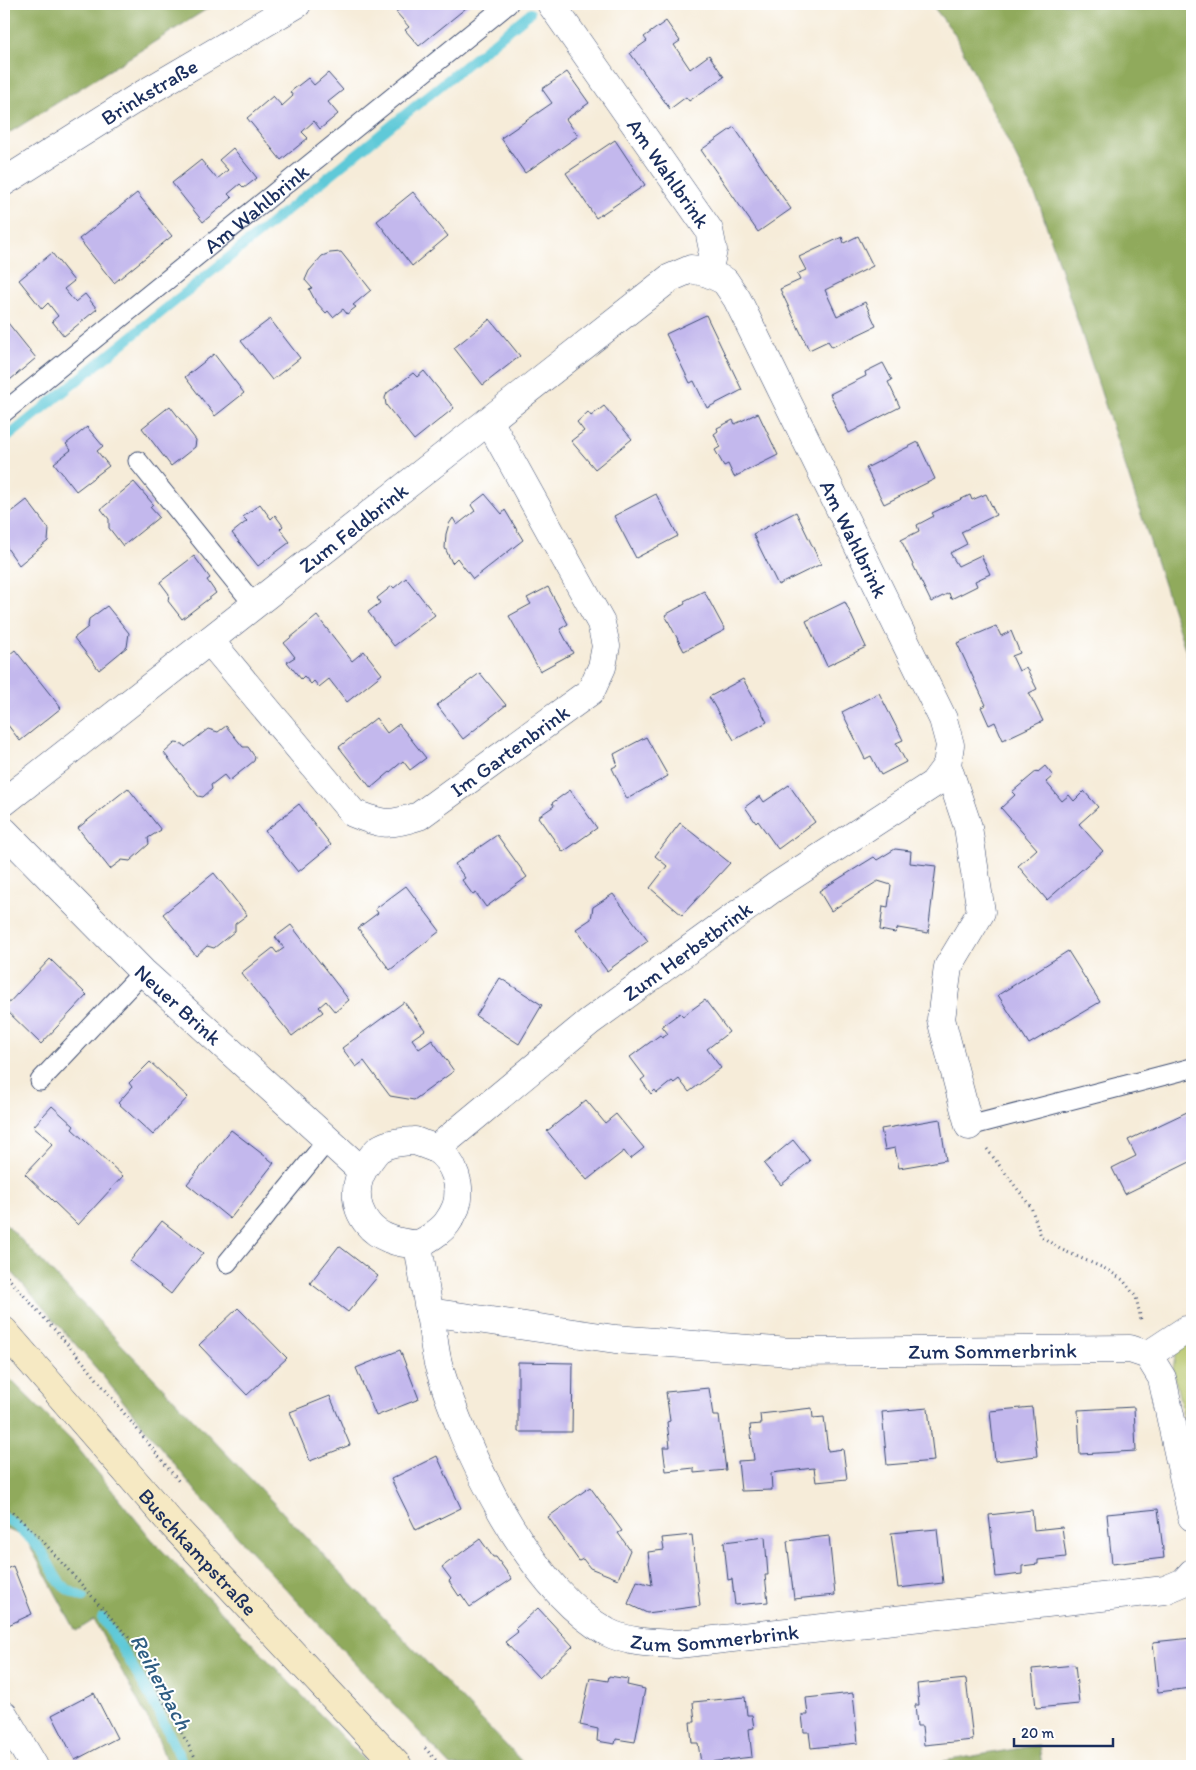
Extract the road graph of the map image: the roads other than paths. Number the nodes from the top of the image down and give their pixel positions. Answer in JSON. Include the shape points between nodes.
{"nodes":[{"id":1,"x":298,"y":4,"type":"edge"},
{"id":2,"x":508,"y":4,"type":"edge"},
{"id":3,"x":550,"y":4,"type":"edge"},
{"id":4,"x":4,"y":182,"type":"edge"},
{"id":5,"x":708,"y":273,"type":"junction"},
{"id":6,"x":4,"y":412,"type":"edge"},
{"id":7,"x":489,"y":421,"type":"junction"},
{"id":8,"x":138,"y":461,"type":"dead end"},
{"id":9,"x":254,"y":606,"type":"junction"},
{"id":10,"x":210,"y":641,"type":"junction"},
{"id":11,"x":947,"y":765,"type":"junction"},
{"id":12,"x":4,"y":802,"type":"edge"},
{"id":13,"x":4,"y":831,"type":"edge"},
{"id":14,"x":144,"y":972,"type":"junction"},
{"id":15,"x":1192,"y":1068,"type":"edge"},
{"id":16,"x":40,"y":1081,"type":"dead end"},
{"id":17,"x":969,"y":1126,"type":"joint"},
{"id":18,"x":327,"y":1141,"type":"junction"},
{"id":19,"x":436,"y":1149,"type":"junction"},
{"id":20,"x":361,"y":1170,"type":"junction"},
{"id":21,"x":418,"y":1244,"type":"junction"},
{"id":22,"x":227,"y":1263,"type":"dead end"},
{"id":23,"x":429,"y":1312,"type":"junction"},
{"id":24,"x":1192,"y":1330,"type":"edge"},
{"id":25,"x":4,"y":1331,"type":"edge"},
{"id":26,"x":1148,"y":1355,"type":"junction"},
{"id":27,"x":1192,"y":1517,"type":"edge"},
{"id":28,"x":1192,"y":1573,"type":"edge"},
{"id":29,"x":4,"y":1715,"type":"edge"},
{"id":30,"x":34,"y":1766,"type":"edge"},
{"id":31,"x":398,"y":1766,"type":"edge"}],
"edges":[{"from":1,"to":4,"type":"street","name":"Brinkstraße","via":[[140,96]]},
{"from":2,"to":6,"type":"lane","name":"Am Wahlbrink"},
{"from":3,"to":5,"type":"street","name":"Am Wahlbrink","via":[[709,230],[713,250]]},
{"from":5,"to":7,"type":"street","name":"Zum Feldbrink","via":[[690,269],[670,278]]},
{"from":5,"to":11,"type":"street","name":"Am Wahlbrink","via":[[725,281],[737,299],[943,719],[950,745]]},
{"from":7,"to":9,"type":"street","name":"Zum Feldbrink"},
{"from":7,"to":10,"type":"street","name":"Im Gartenbrink","via":[[601,623],[606,646],[602,667],[591,691],[419,816],[398,823],[379,823],[353,813]]},
{"from":8,"to":9,"type":"lane"},
{"from":9,"to":10,"type":"street","name":"Zum Feldbrink"},
{"from":10,"to":12,"type":"street","name":"Zum Feldbrink"},
{"from":11,"to":17,"type":"street","name":"Am Wahlbrink","via":[[968,827],[981,912],[948,967],[941,1019]]},
{"from":11,"to":19,"type":"street","name":"Zum Herbstbrink","via":[[933,784],[775,887],[589,1022]]},
{"from":13,"to":14,"type":"street","name":"Neuer Brink"},
{"from":14,"to":16,"type":"lane"},
{"from":14,"to":18,"type":"street","name":"Neuer Brink"},
{"from":15,"to":17,"type":"lane"},
{"from":18,"to":20,"type":"street","name":"Neuer Brink"},
{"from":18,"to":22,"type":"lane"},
{"from":19,"to":20,"type":"street","via":[[415,1141],[393,1142],[377,1150]]},
{"from":19,"to":21,"type":"street","via":[[455,1172],[456,1207],[446,1226]]},
{"from":20,"to":21,"type":"street","via":[[356,1191],[358,1204],[368,1224],[385,1237]]},
{"from":21,"to":23,"type":"street","name":"Zum Sommerbrink"},
{"from":23,"to":26,"type":"street","name":"Zum Sommerbrink","via":[[615,1339],[791,1352],[1130,1349]]},
{"from":23,"to":28,"type":"street","name":"Zum Sommerbrink","via":[[439,1366],[459,1423],[491,1492],[548,1580],[578,1612],[609,1633],[641,1642],[678,1644],[1165,1590],[1184,1582]]},
{"from":24,"to":26,"type":"street","via":[[1186,1330]]},
{"from":25,"to":31,"type":"main road","name":"Buschkampstraße","via":[[171,1523]]},
{"from":26,"to":27,"type":"street","via":[[1162,1378]]},
{"from":29,"to":30,"type":"street"}]}
